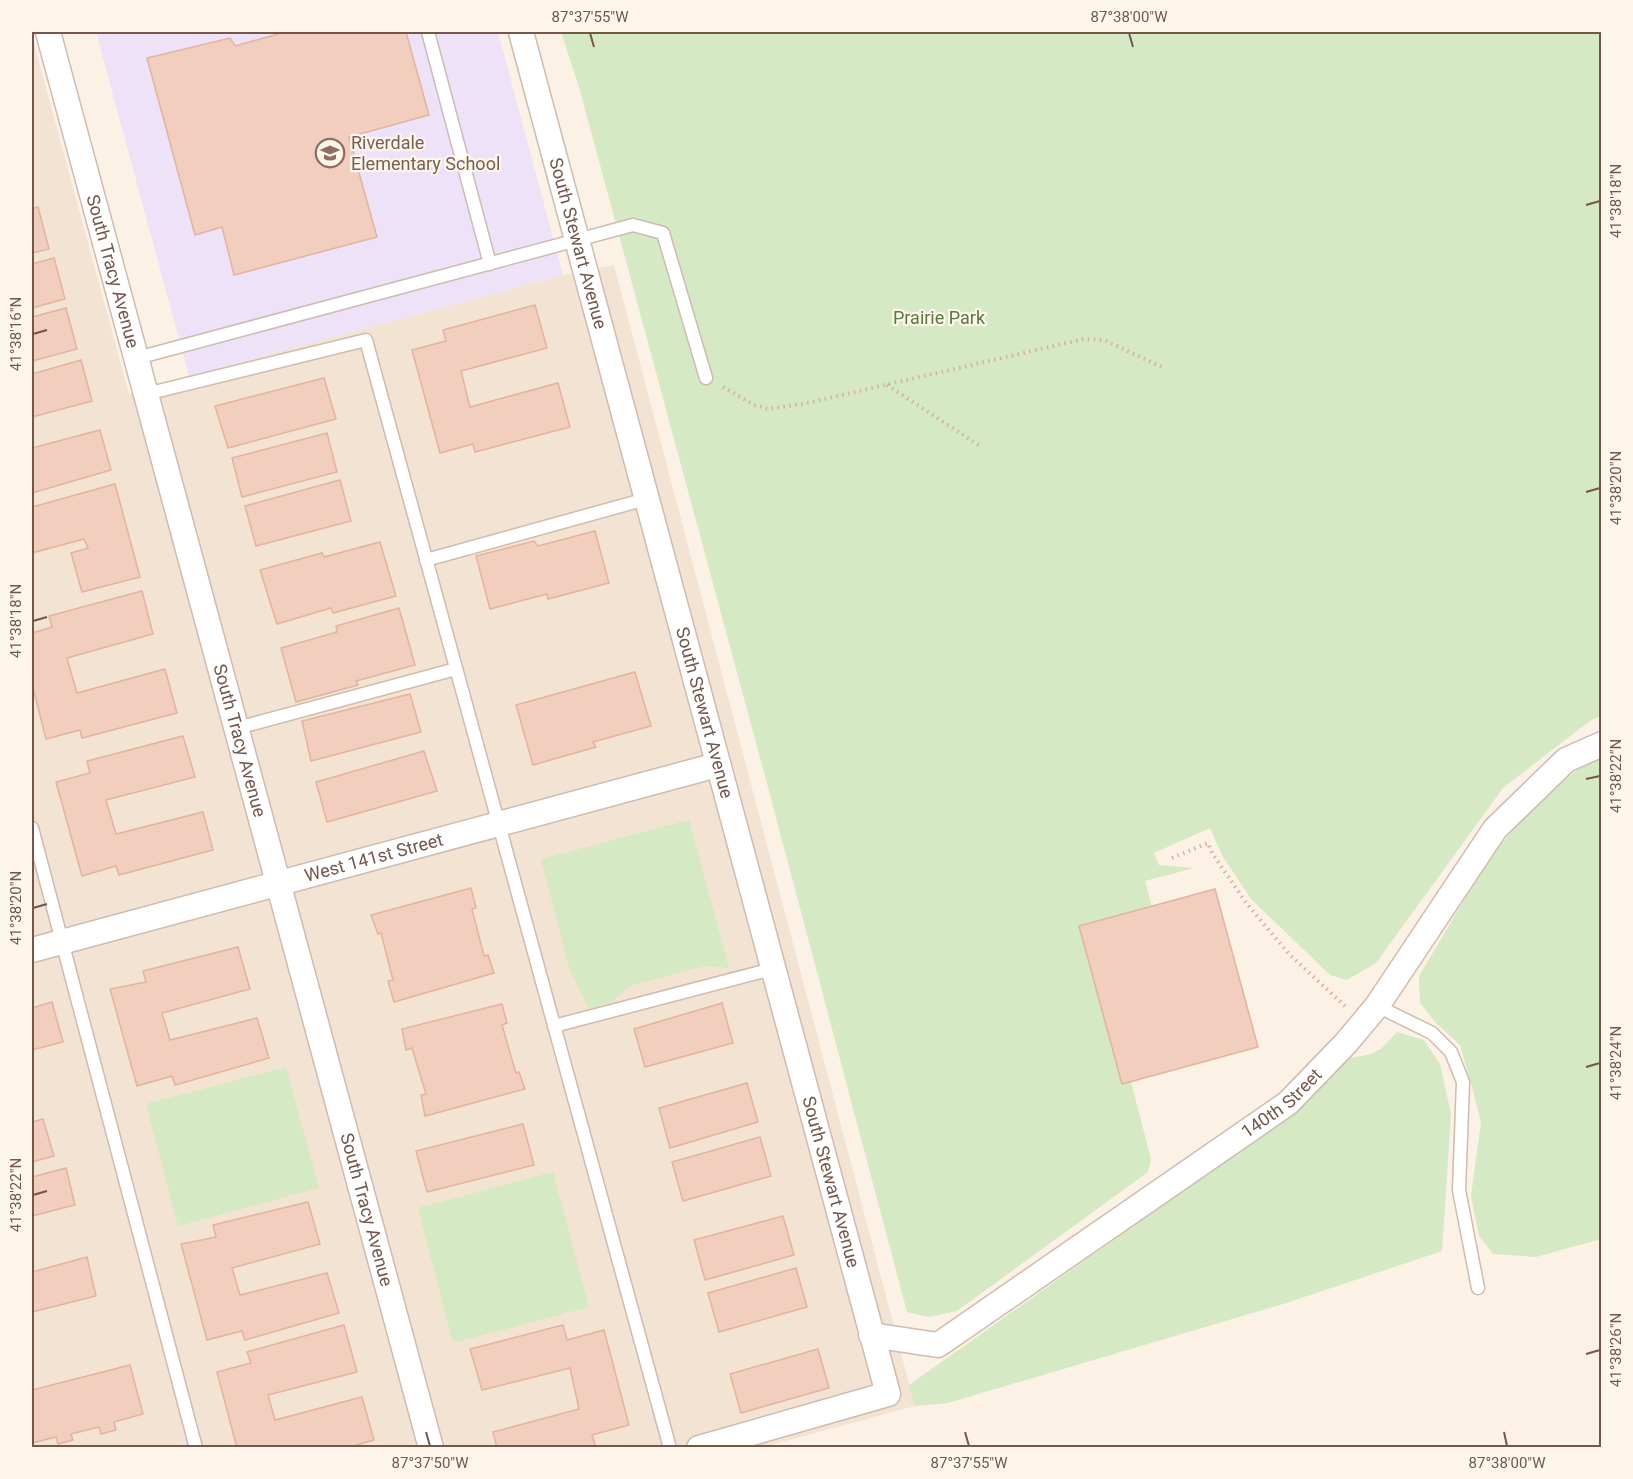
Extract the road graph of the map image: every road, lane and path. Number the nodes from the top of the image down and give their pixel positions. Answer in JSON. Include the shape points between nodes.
{"nodes":[{"id":1,"x":48,"y":32,"type":"edge"},
{"id":2,"x":428,"y":32,"type":"edge"},
{"id":3,"x":520,"y":32,"type":"edge"},
{"id":4,"x":577,"y":240,"type":"junction"},
{"id":5,"x":490,"y":264,"type":"junction"},
{"id":6,"x":137,"y":358,"type":"junction"},
{"id":7,"x":1164,"y":368,"type":"dead end"},
{"id":8,"x":706,"y":378,"type":"joint"},
{"id":9,"x":887,"y":385,"type":"junction"},
{"id":10,"x":146,"y":394,"type":"junction"},
{"id":11,"x":980,"y":446,"type":"dead end"},
{"id":12,"x":646,"y":500,"type":"junction"},
{"id":13,"x":426,"y":560,"type":"junction"},
{"id":14,"x":456,"y":669,"type":"junction"},
{"id":15,"x":237,"y":728,"type":"junction"},
{"id":16,"x":1602,"y":744,"type":"edge"},
{"id":17,"x":717,"y":765,"type":"junction"},
{"id":18,"x":499,"y":824,"type":"junction"},
{"id":19,"x":32,"y":828,"type":"edge"},
{"id":20,"x":1172,"y":858,"type":"dead end"},
{"id":21,"x":279,"y":883,"type":"junction"},
{"id":22,"x":63,"y":942,"type":"junction"},
{"id":23,"x":32,"y":950,"type":"edge"},
{"id":24,"x":772,"y":969,"type":"junction"},
{"id":25,"x":1370,"y":1014,"type":"junction"},
{"id":26,"x":554,"y":1026,"type":"junction"},
{"id":27,"x":1478,"y":1288,"type":"dead end"},
{"id":28,"x":871,"y":1335,"type":"junction"},
{"id":29,"x":195,"y":1448,"type":"edge"},
{"id":30,"x":431,"y":1448,"type":"edge"},
{"id":31,"x":670,"y":1448,"type":"edge"},
{"id":32,"x":699,"y":1448,"type":"edge"}],
"edges":[{"from":1,"to":6,"type":"street","name":"South Tracy Avenue"},
{"from":2,"to":5,"type":"lane"},
{"from":3,"to":4,"type":"street","name":"South Stewart Avenue"},
{"from":4,"to":5,"type":"lane"},
{"from":4,"to":8,"type":"lane","via":[[633,225],[663,233]]},
{"from":4,"to":12,"type":"street","name":"South Stewart Avenue"},
{"from":5,"to":6,"type":"lane"},
{"from":6,"to":10,"type":"street","name":"South Tracy Avenue"},
{"from":7,"to":9,"type":"path","via":[[1104,340],[1084,339]]},
{"from":8,"to":9,"type":"path","via":[[768,409]]},
{"from":9,"to":11,"type":"path"},
{"from":10,"to":13,"type":"lane","via":[[366,340]]},
{"from":10,"to":15,"type":"street","name":"South Tracy Avenue"},
{"from":12,"to":13,"type":"lane"},
{"from":12,"to":17,"type":"street","name":"South Stewart Avenue"},
{"from":13,"to":14,"type":"lane"},
{"from":14,"to":15,"type":"lane"},
{"from":14,"to":18,"type":"lane"},
{"from":15,"to":21,"type":"street","name":"South Tracy Avenue"},
{"from":16,"to":25,"type":"street","name":"140th Street","via":[[1566,760],[1495,829]]},
{"from":17,"to":18,"type":"street","name":"West 141st Street"},
{"from":17,"to":24,"type":"street","name":"South Stewart Avenue"},
{"from":18,"to":21,"type":"street","name":"West 141st Street"},
{"from":18,"to":26,"type":"lane"},
{"from":19,"to":22,"type":"lane"},
{"from":20,"to":25,"type":"path","via":[[1208,843],[1247,904],[1289,954]]},
{"from":21,"to":22,"type":"street","name":"West 141st Street"},
{"from":21,"to":30,"type":"street","name":"South Tracy Avenue"},
{"from":22,"to":23,"type":"street","name":"West 141st Street"},
{"from":22,"to":29,"type":"lane"},
{"from":24,"to":26,"type":"lane"},
{"from":24,"to":28,"type":"street","name":"South Stewart Avenue"},
{"from":25,"to":27,"type":"lane","via":[[1432,1033],[1451,1052],[1463,1082],[1458,1190]]},
{"from":25,"to":28,"type":"street","name":"140th Street","via":[[1288,1103],[938,1345]]},
{"from":26,"to":31,"type":"lane"},
{"from":28,"to":32,"type":"street","name":"South Stewart Avenue","via":[[888,1394]]}]}
